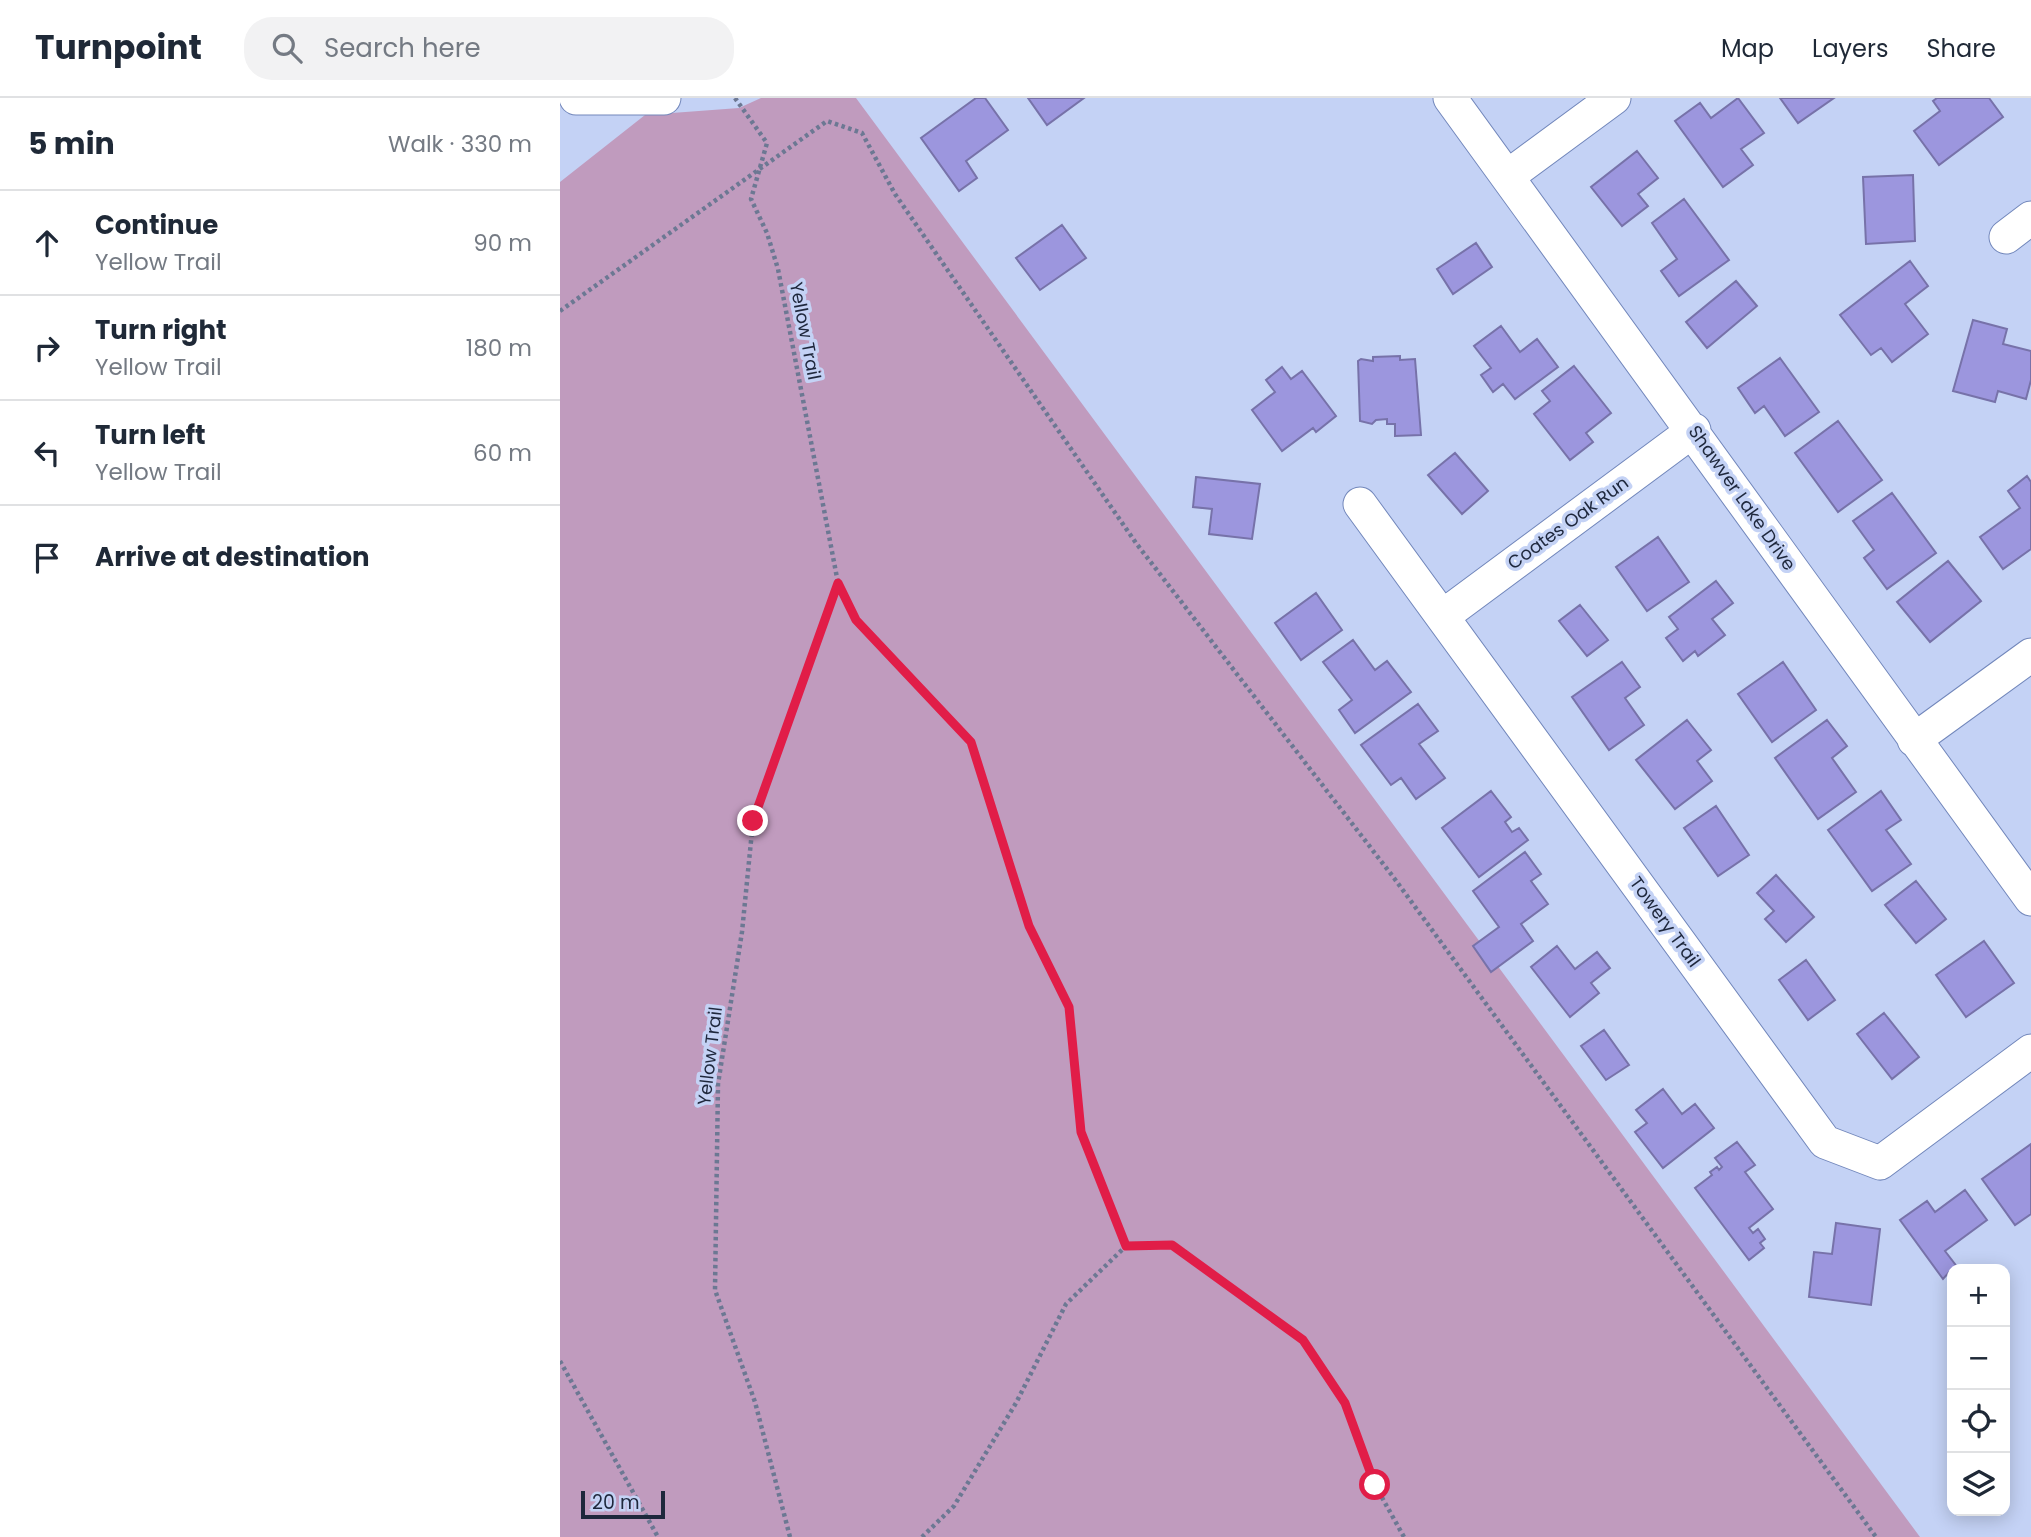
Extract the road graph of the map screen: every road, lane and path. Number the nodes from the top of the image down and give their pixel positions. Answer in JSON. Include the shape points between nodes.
{"nodes":[{"id":1,"x":576,"y":98,"type":"edge"},
{"id":2,"x":664,"y":98,"type":"edge"},
{"id":3,"x":735,"y":98,"type":"edge"},
{"id":4,"x":1450,"y":98,"type":"edge"},
{"id":5,"x":1614,"y":98,"type":"edge"},
{"id":6,"x":760,"y":168,"type":"junction"},
{"id":7,"x":1508,"y":176,"type":"junction"},
{"id":8,"x":560,"y":311,"type":"edge"},
{"id":9,"x":1694,"y":430,"type":"junction"},
{"id":10,"x":1360,"y":504,"type":"dead end"},
{"id":11,"x":838,"y":583,"type":"junction"},
{"id":12,"x":1443,"y":616,"type":"junction"},
{"id":13,"x":2031,"y":655,"type":"edge"},
{"id":14,"x":1914,"y":740,"type":"junction"},
{"id":15,"x":2031,"y":900,"type":"edge"},
{"id":16,"x":2031,"y":1051,"type":"edge"},
{"id":17,"x":1126,"y":1246,"type":"junction"},
{"id":18,"x":560,"y":1361,"type":"edge"},
{"id":19,"x":658,"y":1537,"type":"edge"},
{"id":20,"x":790,"y":1537,"type":"edge"},
{"id":21,"x":922,"y":1537,"type":"edge"},
{"id":22,"x":1404,"y":1537,"type":"edge"},
{"id":23,"x":1876,"y":1537,"type":"edge"}],
"edges":[{"from":1,"to":2,"type":"street"},
{"from":3,"to":6,"type":"path","name":"Yellow Trail","via":[[767,143]]},
{"from":4,"to":7,"type":"street","name":"Shawver Lake Drive"},
{"from":5,"to":7,"type":"street"},
{"from":6,"to":8,"type":"path"},
{"from":6,"to":11,"type":"path","name":"Yellow Trail","via":[[751,199],[778,269]]},
{"from":6,"to":23,"type":"path","via":[[827,121],[862,133],[895,194],[1136,544],[1394,878]]},
{"from":7,"to":9,"type":"street","name":"Shawver Lake Drive"},
{"from":9,"to":12,"type":"street","name":"Coates Oak Run"},
{"from":9,"to":14,"type":"street","name":"Shawver Lake Drive"},
{"from":10,"to":12,"type":"street","name":"Towery Trail"},
{"from":11,"to":17,"type":"path","name":"Yellow Trail","via":[[856,620],[971,742],[1029,926],[1069,1007],[1081,1132]]},
{"from":11,"to":20,"type":"path","name":"Yellow Trail","via":[[753,821],[718,1084],[715,1290],[755,1402]]},
{"from":12,"to":16,"type":"street","name":"Towery Trail","via":[[1825,1143],[1880,1163]]},
{"from":13,"to":14,"type":"street"},
{"from":14,"to":15,"type":"street","name":"Shawver Lake Drive"},
{"from":17,"to":21,"type":"path","via":[[1066,1304],[1016,1403],[954,1506]]},
{"from":17,"to":22,"type":"path","via":[[1172,1245],[1303,1340],[1345,1403],[1375,1485]]},
{"from":18,"to":19,"type":"path"}]}
